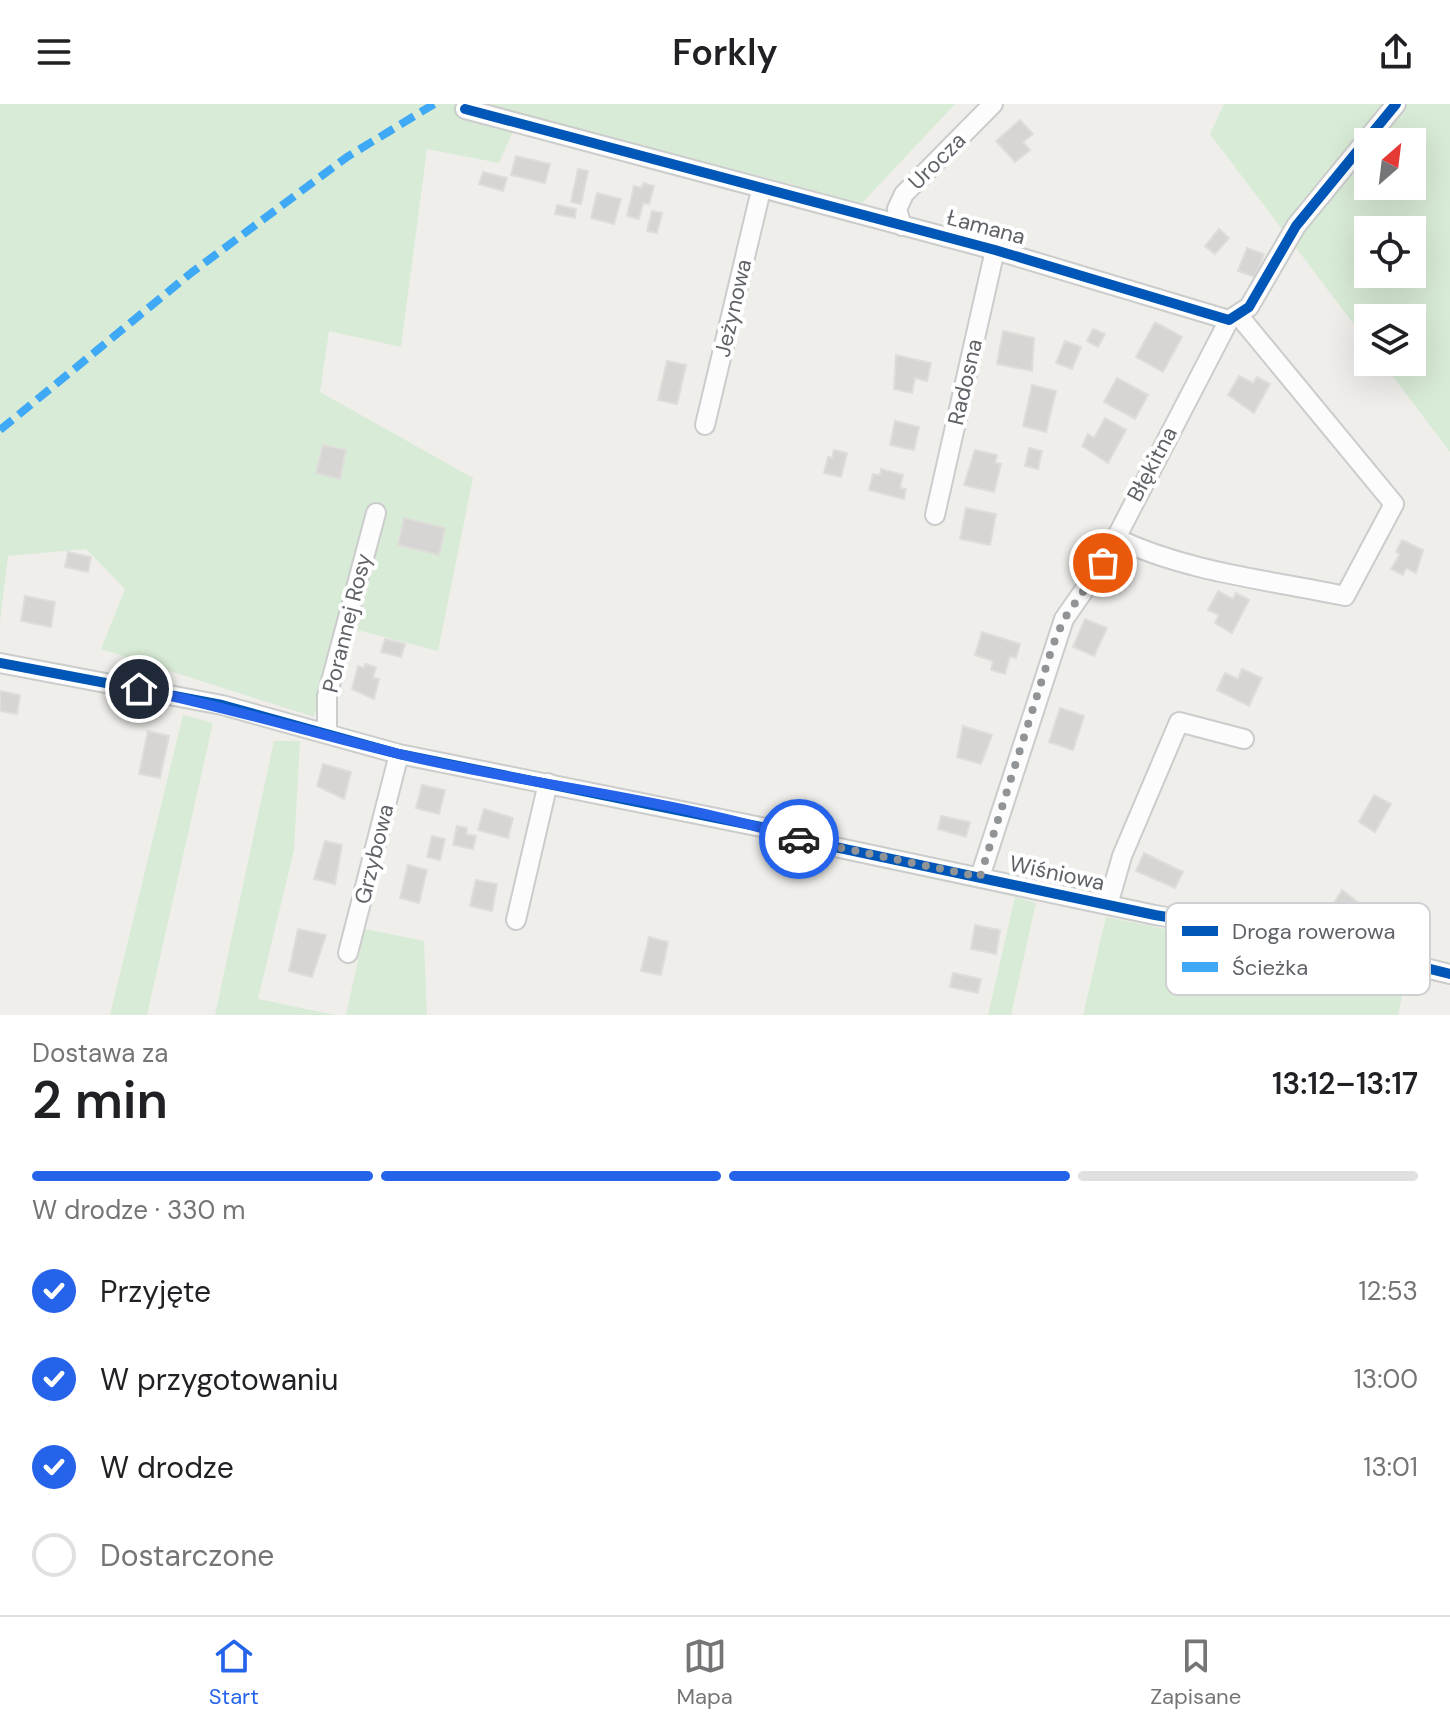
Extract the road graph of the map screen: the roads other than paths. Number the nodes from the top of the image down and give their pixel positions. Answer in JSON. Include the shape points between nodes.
{"nodes":[{"id":1,"x":993,"y":104,"type":"edge"},
{"id":2,"x":1396,"y":104,"type":"edge"},
{"id":3,"x":465,"y":109,"type":"dead end"},
{"id":4,"x":761,"y":190,"type":"junction"},
{"id":5,"x":902,"y":226,"type":"junction"},
{"id":6,"x":995,"y":250,"type":"junction"},
{"id":7,"x":1234,"y":318,"type":"junction"},
{"id":8,"x":705,"y":425,"type":"dead end"},
{"id":9,"x":376,"y":513,"type":"dead end"},
{"id":10,"x":935,"y":515,"type":"dead end"},
{"id":11,"x":1116,"y":538,"type":"junction"},
{"id":12,"x":0,"y":663,"type":"edge"},
{"id":13,"x":327,"y":734,"type":"junction"},
{"id":14,"x":1244,"y":739,"type":"dead end"},
{"id":15,"x":399,"y":754,"type":"junction"},
{"id":16,"x":548,"y":783,"type":"junction"},
{"id":17,"x":980,"y":877,"type":"junction"},
{"id":18,"x":1108,"y":905,"type":"junction"},
{"id":19,"x":1166,"y":915,"type":"edge"},
{"id":20,"x":516,"y":920,"type":"dead end"},
{"id":21,"x":348,"y":953,"type":"dead end"},
{"id":22,"x":1430,"y":969,"type":"edge"},
{"id":23,"x":1450,"y":974,"type":"edge"}],
"edges":[{"from":1,"to":5,"type":"street","name":"Urocza","via":[[904,194],[897,209]]},
{"from":2,"to":7,"type":"street","via":[[1296,226],[1257,295]]},
{"from":3,"to":4,"type":"street","name":"Łamana"},
{"from":4,"to":5,"type":"street","name":"Łamana"},
{"from":4,"to":8,"type":"street","name":"Jeżynowa"},
{"from":5,"to":6,"type":"street","name":"Łamana"},
{"from":6,"to":7,"type":"street","name":"Łamana"},
{"from":6,"to":10,"type":"street","name":"Radosna"},
{"from":7,"to":11,"type":"street","name":"Błękitna"},
{"from":7,"to":11,"type":"street","via":[[1394,504],[1345,596],[1205,568]]},
{"from":9,"to":13,"type":"street","name":"Porannej Rosy","via":[[327,696]]},
{"from":11,"to":17,"type":"street","name":"Błękitna","via":[[1053,645]]},
{"from":12,"to":13,"type":"street","name":"Wiśniowa","via":[[222,705]]},
{"from":13,"to":15,"type":"street","name":"Wiśniowa"},
{"from":14,"to":18,"type":"street","via":[[1179,722],[1122,856]]},
{"from":15,"to":16,"type":"street","name":"Wiśniowa"},
{"from":15,"to":21,"type":"street","name":"Grzybowa"},
{"from":16,"to":17,"type":"street","name":"Wiśniowa"},
{"from":16,"to":20,"type":"street"},
{"from":17,"to":18,"type":"street","name":"Wiśniowa"},
{"from":18,"to":19,"type":"street","name":"Wiśniowa"},
{"from":22,"to":23,"type":"street","name":"Wiśniowa"}]}
